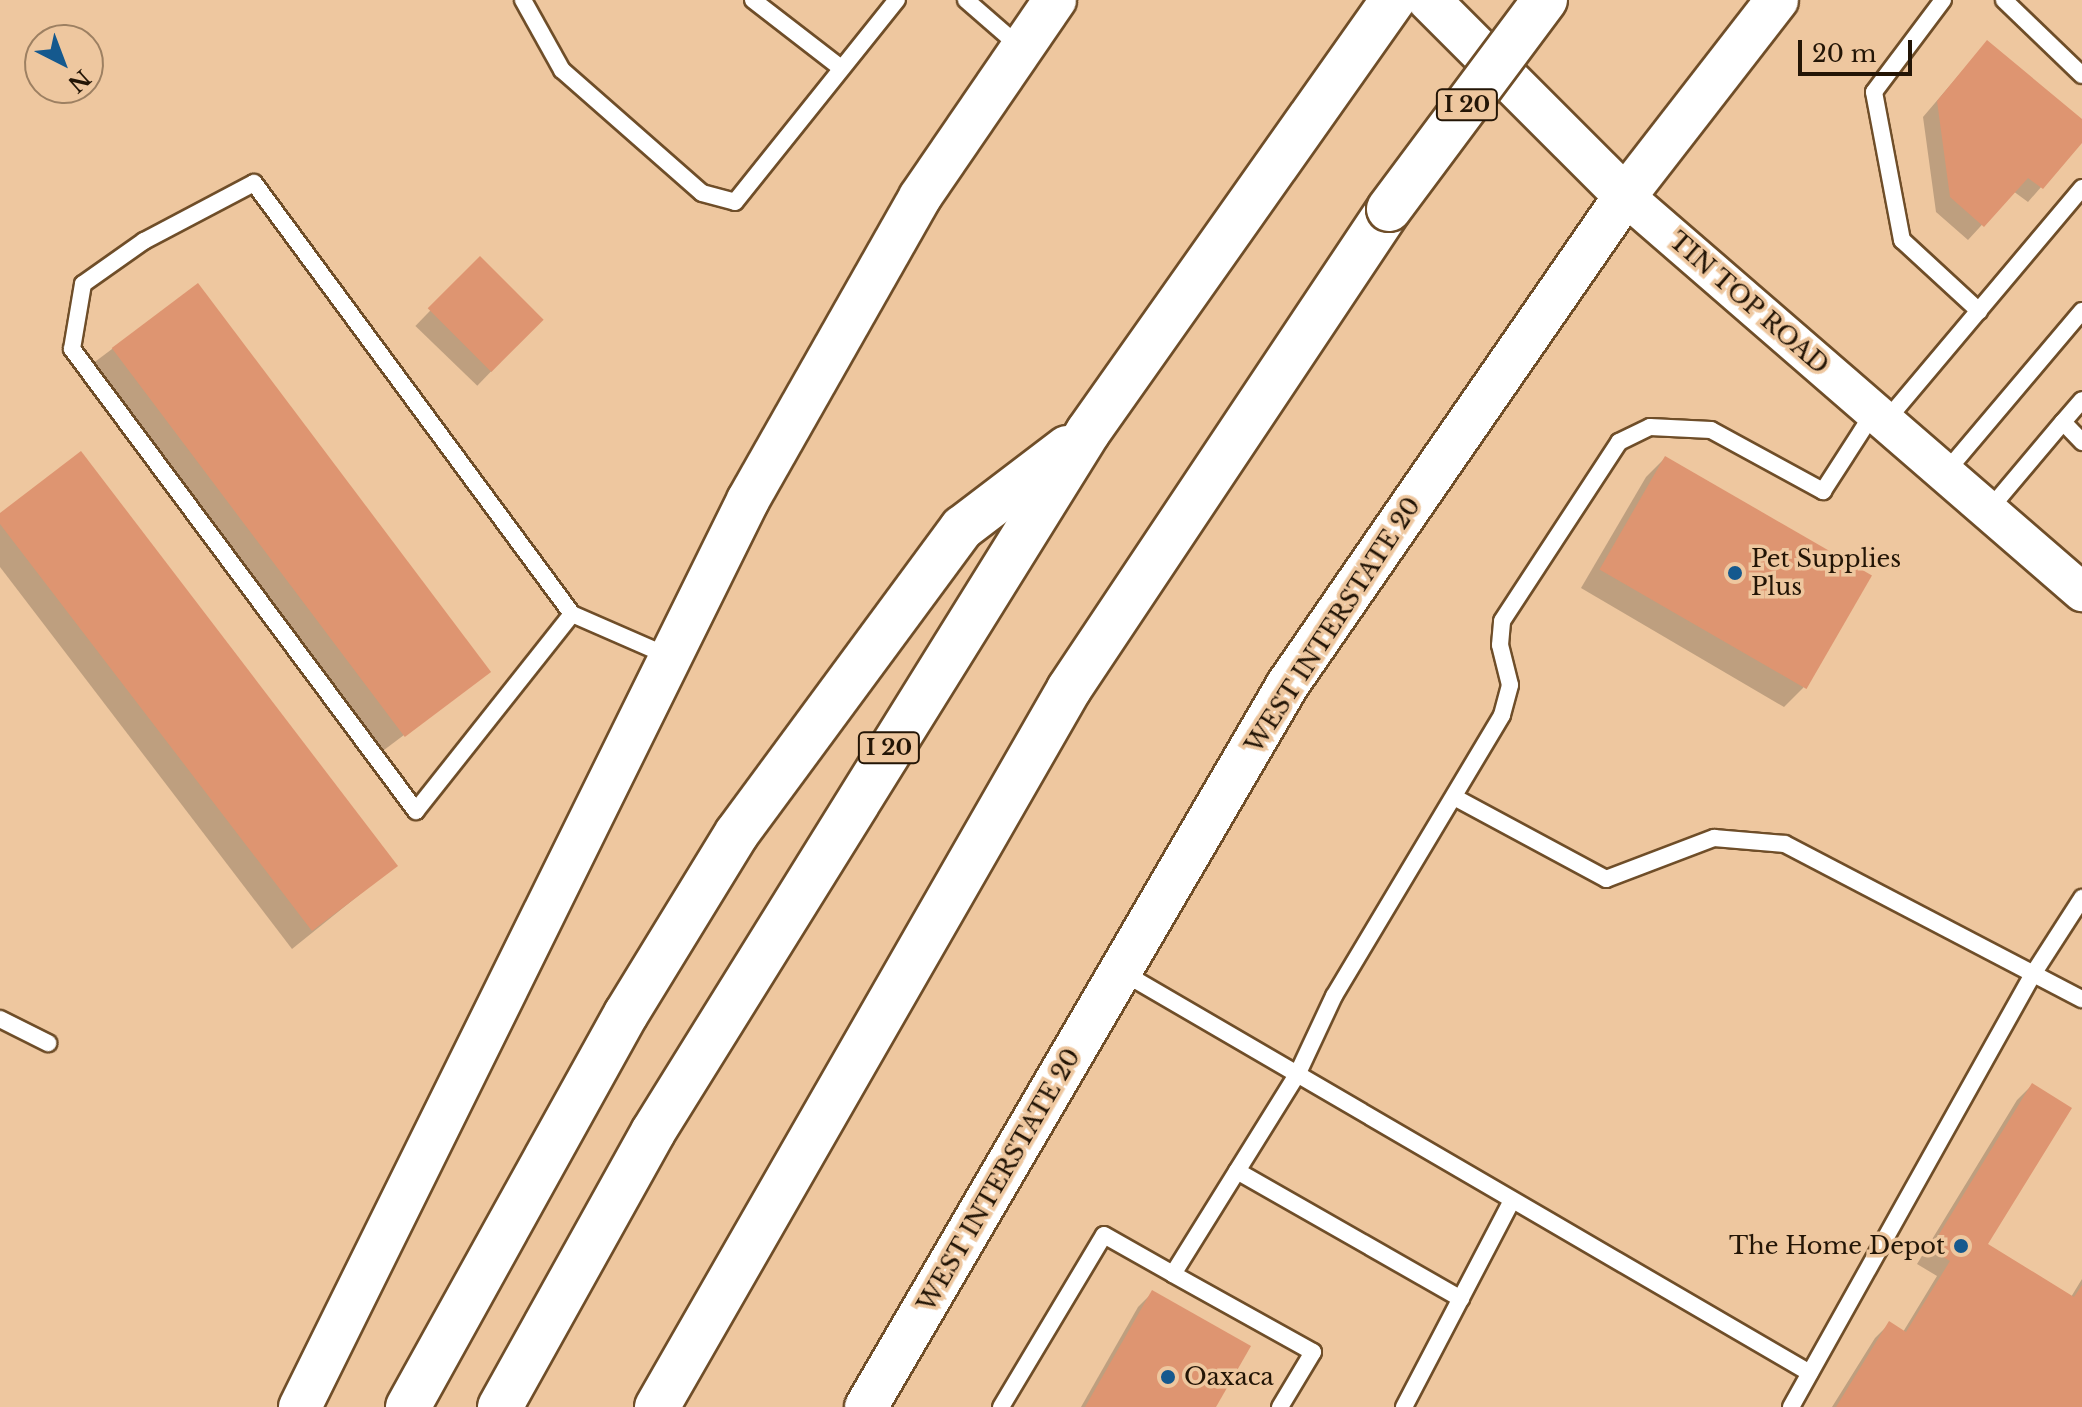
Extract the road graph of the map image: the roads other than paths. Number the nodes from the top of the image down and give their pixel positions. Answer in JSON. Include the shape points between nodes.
{"nodes":[{"id":1,"x":523,"y":0,"type":"edge"},
{"id":2,"x":753,"y":0,"type":"edge"},
{"id":3,"x":897,"y":0,"type":"edge"},
{"id":4,"x":966,"y":0,"type":"edge"},
{"id":5,"x":1055,"y":0,"type":"edge"},
{"id":6,"x":1393,"y":0,"type":"edge"},
{"id":7,"x":1429,"y":0,"type":"edge"},
{"id":8,"x":1545,"y":0,"type":"edge"},
{"id":9,"x":1777,"y":0,"type":"edge"},
{"id":10,"x":1943,"y":0,"type":"edge"},
{"id":11,"x":2004,"y":0,"type":"edge"},
{"id":12,"x":1020,"y":47,"type":"junction"},
{"id":13,"x":841,"y":68,"type":"junction"},
{"id":14,"x":2082,"y":75,"type":"edge"},
{"id":15,"x":2082,"y":188,"type":"edge"},
{"id":16,"x":1625,"y":196,"type":"junction"},
{"id":17,"x":1979,"y":311,"type":"junction"},
{"id":18,"x":2082,"y":311,"type":"edge"},
{"id":19,"x":2082,"y":400,"type":"edge"},
{"id":20,"x":1879,"y":417,"type":"junction"},
{"id":21,"x":2063,"y":422,"type":"junction"},
{"id":22,"x":1088,"y":432,"type":"junction"},
{"id":23,"x":2082,"y":442,"type":"edge"},
{"id":24,"x":1945,"y":473,"type":"junction"},
{"id":25,"x":1988,"y":511,"type":"junction"},
{"id":26,"x":2082,"y":592,"type":"edge"},
{"id":27,"x":572,"y":614,"type":"junction"},
{"id":28,"x":670,"y":656,"type":"junction"},
{"id":29,"x":1454,"y":797,"type":"junction"},
{"id":30,"x":2082,"y":898,"type":"edge"},
{"id":31,"x":2035,"y":971,"type":"junction"},
{"id":32,"x":1122,"y":972,"type":"junction"},
{"id":33,"x":2082,"y":999,"type":"edge"},
{"id":34,"x":0,"y":1019,"type":"edge"},
{"id":35,"x":48,"y":1043,"type":"dead end"},
{"id":36,"x":1297,"y":1075,"type":"junction"},
{"id":37,"x":1237,"y":1171,"type":"junction"},
{"id":38,"x":1512,"y":1200,"type":"junction"},
{"id":39,"x":1173,"y":1274,"type":"junction"},
{"id":40,"x":1461,"y":1299,"type":"junction"},
{"id":41,"x":1810,"y":1373,"type":"junction"},
{"id":42,"x":300,"y":1407,"type":"edge"},
{"id":43,"x":408,"y":1407,"type":"edge"},
{"id":44,"x":500,"y":1407,"type":"edge"},
{"id":45,"x":657,"y":1407,"type":"edge"},
{"id":46,"x":866,"y":1407,"type":"edge"},
{"id":47,"x":1001,"y":1407,"type":"edge"},
{"id":48,"x":1280,"y":1407,"type":"edge"},
{"id":49,"x":1404,"y":1407,"type":"edge"},
{"id":50,"x":1791,"y":1407,"type":"edge"}],
"edges":[{"from":1,"to":13,"type":"lane","via":[[562,70],[702,193],[735,202]]},
{"from":2,"to":13,"type":"lane"},
{"from":3,"to":13,"type":"lane"},
{"from":4,"to":12,"type":"lane"},
{"from":5,"to":12,"type":"main road"},
{"from":6,"to":22,"type":"highway","number":"I 20"},
{"from":7,"to":16,"type":"main road","name":"TIN TOP ROAD"},
{"from":8,"to":45,"type":"highway","number":"I 20","bridge":true,"via":[[1389,209],[1069,689]]},
{"from":9,"to":16,"type":"main road","name":"WEST INTERSTATE 20"},
{"from":10,"to":17,"type":"lane","via":[[1874,92],[1902,240]]},
{"from":11,"to":14,"type":"lane"},
{"from":12,"to":28,"type":"main road","via":[[920,197],[838,339],[748,500]]},
{"from":15,"to":17,"type":"lane"},
{"from":16,"to":20,"type":"street","name":"TIN TOP ROAD"},
{"from":16,"to":32,"type":"main road","name":"WEST INTERSTATE 20","via":[[1288,684]]},
{"from":17,"to":20,"type":"lane"},
{"from":18,"to":24,"type":"lane"},
{"from":19,"to":21,"type":"lane"},
{"from":20,"to":24,"type":"street","name":"TIN TOP ROAD"},
{"from":20,"to":29,"type":"lane","via":[[1823,491],[1711,430],[1650,427],[1619,442],[1502,621],[1500,645],[1510,685],[1502,715]]},
{"from":21,"to":23,"type":"lane"},
{"from":21,"to":25,"type":"lane"},
{"from":22,"to":43,"type":"highway","via":[[962,528],[737,833],[626,1014]]},
{"from":22,"to":44,"type":"highway","number":"I 20","via":[[653,1132]]},
{"from":24,"to":25,"type":"street","name":"TIN TOP ROAD"},
{"from":25,"to":26,"type":"street","name":"TIN TOP ROAD"},
{"from":27,"to":27,"type":"lane","via":[[254,183],[144,241],[83,284],[72,349],[416,811]]},
{"from":27,"to":28,"type":"lane"},
{"from":28,"to":42,"type":"main road"},
{"from":29,"to":31,"type":"lane","via":[[1606,879],[1714,838],[1785,844]]},
{"from":29,"to":36,"type":"lane","via":[[1334,996]]},
{"from":30,"to":31,"type":"lane"},
{"from":31,"to":33,"type":"lane"},
{"from":31,"to":41,"type":"lane"},
{"from":32,"to":36,"type":"lane"},
{"from":32,"to":46,"type":"main road","name":"WEST INTERSTATE 20"},
{"from":34,"to":35,"type":"lane"},
{"from":36,"to":37,"type":"lane"},
{"from":36,"to":38,"type":"lane"},
{"from":37,"to":39,"type":"lane"},
{"from":37,"to":40,"type":"lane"},
{"from":38,"to":40,"type":"lane"},
{"from":38,"to":41,"type":"lane"},
{"from":39,"to":47,"type":"lane","via":[[1104,1235]]},
{"from":39,"to":48,"type":"lane","via":[[1313,1352]]},
{"from":40,"to":49,"type":"lane"},
{"from":41,"to":50,"type":"lane"}]}
